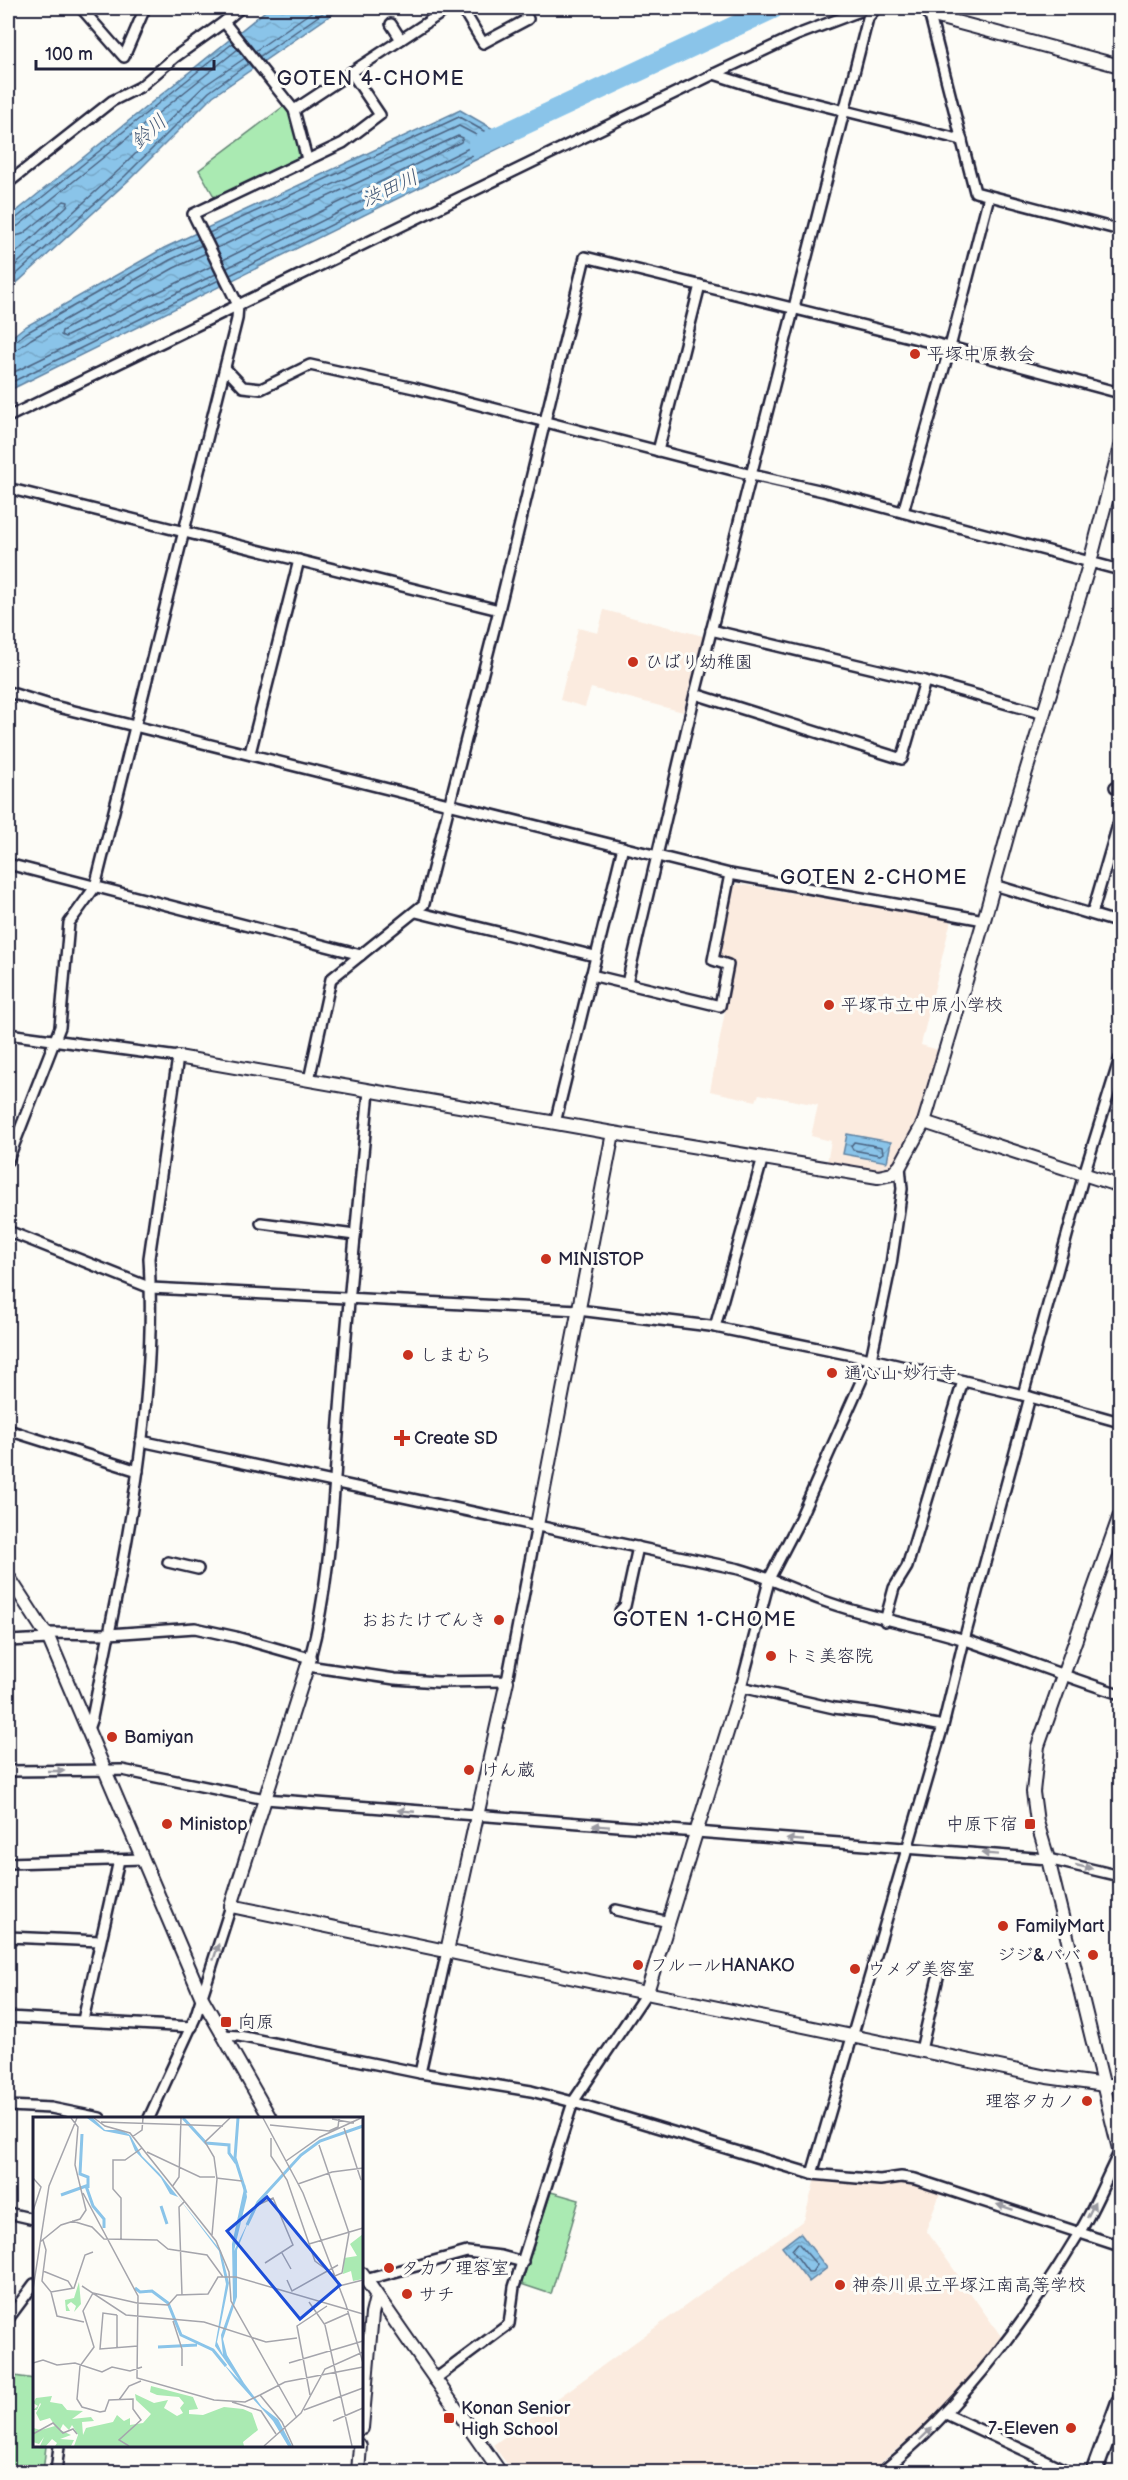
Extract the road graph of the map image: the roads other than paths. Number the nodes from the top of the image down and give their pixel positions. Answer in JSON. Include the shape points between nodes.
{"nodes":[{"id":1,"x":81,"y":8,"type":"edge"},
{"id":2,"x":145,"y":8,"type":"edge"},
{"id":3,"x":240,"y":8,"type":"edge"},
{"id":4,"x":449,"y":8,"type":"edge"},
{"id":5,"x":462,"y":8,"type":"edge"},
{"id":6,"x":522,"y":8,"type":"edge"},
{"id":7,"x":868,"y":8,"type":"edge"},
{"id":8,"x":876,"y":8,"type":"edge"},
{"id":9,"x":929,"y":11,"type":"edge"},
{"id":10,"x":224,"y":22,"type":"junction"},
{"id":11,"x":391,"y":24,"type":"dead end"},
{"id":12,"x":400,"y":38,"type":"junction"},
{"id":13,"x":1120,"y":64,"type":"edge"},
{"id":14,"x":351,"y":72,"type":"junction"},
{"id":15,"x":714,"y":74,"type":"junction"},
{"id":16,"x":294,"y":110,"type":"junction"},
{"id":17,"x":844,"y":111,"type":"junction"},
{"id":18,"x":962,"y":140,"type":"junction"},
{"id":19,"x":307,"y":159,"type":"junction"},
{"id":20,"x":8,"y":183,"type":"edge"},
{"id":21,"x":989,"y":196,"type":"junction"},
{"id":22,"x":1120,"y":230,"type":"edge"},
{"id":23,"x":700,"y":285,"type":"junction"},
{"id":24,"x":238,"y":305,"type":"junction"},
{"id":25,"x":795,"y":307,"type":"junction"},
{"id":26,"x":950,"y":347,"type":"junction"},
{"id":27,"x":225,"y":368,"type":"junction"},
{"id":28,"x":1120,"y":393,"type":"edge"},
{"id":29,"x":8,"y":417,"type":"edge"},
{"id":30,"x":544,"y":423,"type":"junction"},
{"id":31,"x":1120,"y":447,"type":"edge"},
{"id":32,"x":658,"y":452,"type":"junction"},
{"id":33,"x":752,"y":475,"type":"junction"},
{"id":34,"x":8,"y":491,"type":"edge"},
{"id":35,"x":903,"y":512,"type":"junction"},
{"id":36,"x":183,"y":531,"type":"junction"},
{"id":37,"x":299,"y":560,"type":"junction"},
{"id":38,"x":1090,"y":562,"type":"junction"},
{"id":39,"x":1120,"y":570,"type":"edge"},
{"id":40,"x":499,"y":610,"type":"junction"},
{"id":41,"x":711,"y":630,"type":"junction"},
{"id":42,"x":925,"y":681,"type":"junction"},
{"id":43,"x":8,"y":692,"type":"edge"},
{"id":44,"x":695,"y":694,"type":"junction"},
{"id":45,"x":1044,"y":714,"type":"junction"},
{"id":46,"x":137,"y":724,"type":"junction"},
{"id":47,"x":250,"y":753,"type":"junction"},
{"id":48,"x":450,"y":805,"type":"junction"},
{"id":49,"x":1120,"y":818,"type":"edge"},
{"id":50,"x":623,"y":847,"type":"junction"},
{"id":51,"x":657,"y":856,"type":"junction"},
{"id":52,"x":8,"y":864,"type":"edge"},
{"id":53,"x":730,"y":874,"type":"junction"},
{"id":54,"x":994,"y":885,"type":"junction"},
{"id":55,"x":95,"y":886,"type":"junction"},
{"id":56,"x":416,"y":912,"type":"junction"},
{"id":57,"x":1092,"y":914,"type":"junction"},
{"id":58,"x":984,"y":920,"type":"junction"},
{"id":59,"x":1120,"y":923,"type":"edge"},
{"id":60,"x":361,"y":955,"type":"junction"},
{"id":61,"x":595,"y":956,"type":"junction"},
{"id":62,"x":591,"y":975,"type":"junction"},
{"id":63,"x":627,"y":983,"type":"junction"},
{"id":64,"x":8,"y":1034,"type":"edge"},
{"id":65,"x":56,"y":1041,"type":"junction"},
{"id":66,"x":177,"y":1057,"type":"junction"},
{"id":67,"x":1120,"y":1058,"type":"edge"},
{"id":68,"x":309,"y":1080,"type":"junction"},
{"id":69,"x":369,"y":1091,"type":"junction"},
{"id":70,"x":924,"y":1122,"type":"junction"},
{"id":71,"x":555,"y":1123,"type":"junction"},
{"id":72,"x":614,"y":1134,"type":"junction"},
{"id":73,"x":762,"y":1157,"type":"junction"},
{"id":74,"x":8,"y":1160,"type":"edge"},
{"id":75,"x":900,"y":1166,"type":"junction"},
{"id":76,"x":1084,"y":1174,"type":"junction"},
{"id":77,"x":1120,"y":1186,"type":"edge"},
{"id":78,"x":261,"y":1223,"type":"dead end"},
{"id":79,"x":8,"y":1231,"type":"edge"},
{"id":80,"x":355,"y":1236,"type":"junction"},
{"id":81,"x":151,"y":1288,"type":"junction"},
{"id":82,"x":350,"y":1299,"type":"junction"},
{"id":83,"x":578,"y":1310,"type":"junction"},
{"id":84,"x":716,"y":1327,"type":"junction"},
{"id":85,"x":871,"y":1359,"type":"junction"},
{"id":86,"x":963,"y":1381,"type":"junction"},
{"id":87,"x":1027,"y":1396,"type":"junction"},
{"id":88,"x":1120,"y":1422,"type":"edge"},
{"id":89,"x":8,"y":1430,"type":"edge"},
{"id":90,"x":141,"y":1441,"type":"junction"},
{"id":91,"x":138,"y":1471,"type":"junction"},
{"id":92,"x":334,"y":1481,"type":"junction"},
{"id":93,"x":1120,"y":1515,"type":"edge"},
{"id":94,"x":537,"y":1525,"type":"junction"},
{"id":95,"x":638,"y":1547,"type":"junction"},
{"id":96,"x":168,"y":1562,"type":"dead end"},
{"id":97,"x":198,"y":1569,"type":"dead end"},
{"id":98,"x":8,"y":1576,"type":"edge"},
{"id":99,"x":770,"y":1578,"type":"junction"},
{"id":100,"x":620,"y":1611,"type":"dead end"},
{"id":101,"x":885,"y":1621,"type":"junction"},
{"id":102,"x":109,"y":1635,"type":"junction"},
{"id":103,"x":47,"y":1636,"type":"junction"},
{"id":104,"x":964,"y":1640,"type":"junction"},
{"id":105,"x":8,"y":1641,"type":"edge"},
{"id":106,"x":309,"y":1662,"type":"junction"},
{"id":107,"x":1061,"y":1676,"type":"junction"},
{"id":108,"x":507,"y":1681,"type":"junction"},
{"id":109,"x":741,"y":1687,"type":"junction"},
{"id":110,"x":1120,"y":1694,"type":"edge"},
{"id":111,"x":943,"y":1726,"type":"junction"},
{"id":112,"x":88,"y":1729,"type":"junction"},
{"id":113,"x":105,"y":1770,"type":"junction"},
{"id":114,"x":8,"y":1771,"type":"edge"},
{"id":115,"x":265,"y":1799,"type":"junction"},
{"id":116,"x":477,"y":1816,"type":"junction"},
{"id":117,"x":696,"y":1833,"type":"junction"},
{"id":118,"x":908,"y":1848,"type":"junction"},
{"id":119,"x":143,"y":1859,"type":"junction"},
{"id":120,"x":1048,"y":1859,"type":"junction"},
{"id":121,"x":118,"y":1860,"type":"junction"},
{"id":122,"x":8,"y":1863,"type":"edge"},
{"id":123,"x":1120,"y":1876,"type":"edge"},
{"id":124,"x":231,"y":1906,"type":"junction"},
{"id":125,"x":616,"y":1910,"type":"dead end"},
{"id":126,"x":669,"y":1922,"type":"junction"},
{"id":127,"x":8,"y":1937,"type":"edge"},
{"id":128,"x":100,"y":1941,"type":"junction"},
{"id":129,"x":447,"y":1951,"type":"junction"},
{"id":130,"x":939,"y":1972,"type":"dead end"},
{"id":131,"x":647,"y":1992,"type":"junction"},
{"id":132,"x":202,"y":1998,"type":"junction"},
{"id":133,"x":8,"y":2017,"type":"edge"},
{"id":134,"x":83,"y":2020,"type":"junction"},
{"id":135,"x":192,"y":2027,"type":"junction"},
{"id":136,"x":222,"y":2036,"type":"junction"},
{"id":137,"x":854,"y":2036,"type":"junction"},
{"id":138,"x":921,"y":2050,"type":"junction"},
{"id":139,"x":420,"y":2073,"type":"junction"},
{"id":140,"x":1105,"y":2085,"type":"junction"},
{"id":141,"x":1120,"y":2085,"type":"edge"},
{"id":142,"x":573,"y":2102,"type":"junction"},
{"id":143,"x":8,"y":2106,"type":"edge"},
{"id":144,"x":95,"y":2117,"type":"edge"},
{"id":145,"x":149,"y":2117,"type":"edge"},
{"id":146,"x":269,"y":2117,"type":"edge"},
{"id":147,"x":1120,"y":2152,"type":"edge"},
{"id":148,"x":812,"y":2174,"type":"junction"},
{"id":149,"x":8,"y":2213,"type":"edge"},
{"id":150,"x":33,"y":2219,"type":"edge"},
{"id":151,"x":1080,"y":2232,"type":"junction"},
{"id":152,"x":1120,"y":2246,"type":"edge"},
{"id":153,"x":523,"y":2262,"type":"junction"},
{"id":154,"x":363,"y":2277,"type":"edge"},
{"id":155,"x":33,"y":2285,"type":"edge"},
{"id":156,"x":376,"y":2296,"type":"junction"},
{"id":157,"x":8,"y":2319,"type":"edge"},
{"id":158,"x":434,"y":2380,"type":"junction"},
{"id":159,"x":1120,"y":2401,"type":"edge"},
{"id":160,"x":946,"y":2414,"type":"junction"},
{"id":161,"x":363,"y":2417,"type":"edge"},
{"id":162,"x":59,"y":2447,"type":"edge"},
{"id":163,"x":360,"y":2447,"type":"edge"},
{"id":164,"x":56,"y":2472,"type":"edge"},
{"id":165,"x":358,"y":2472,"type":"edge"},
{"id":166,"x":500,"y":2472,"type":"edge"},
{"id":167,"x":882,"y":2472,"type":"edge"},
{"id":168,"x":1070,"y":2472,"type":"edge"},
{"id":169,"x":1094,"y":2472,"type":"edge"}],
"edges":[{"from":1,"to":2,"type":"street","via":[[124,57]]},
{"from":3,"to":10,"type":"street"},
{"from":4,"to":12,"type":"street"},
{"from":5,"to":6,"type":"street","via":[[483,43],[528,19]]},
{"from":7,"to":15,"type":"street","via":[[797,35]]},
{"from":8,"to":17,"type":"street","via":[[868,18]]},
{"from":9,"to":13,"type":"street"},
{"from":9,"to":18,"type":"street"},
{"from":10,"to":16,"type":"street"},
{"from":10,"to":20,"type":"street","via":[[140,87],[112,101]]},
{"from":11,"to":12,"type":"street"},
{"from":12,"to":14,"type":"street"},
{"from":14,"to":16,"type":"street"},
{"from":14,"to":19,"type":"street","via":[[380,114],[343,143]]},
{"from":15,"to":17,"type":"street"},
{"from":15,"to":24,"type":"street"},
{"from":16,"to":19,"type":"street"},
{"from":17,"to":18,"type":"street"},
{"from":17,"to":25,"type":"street"},
{"from":18,"to":21,"type":"street","via":[[975,192]]},
{"from":19,"to":24,"type":"street","via":[[193,214]]},
{"from":21,"to":22,"type":"street"},
{"from":21,"to":26,"type":"street"},
{"from":23,"to":25,"type":"street"},
{"from":23,"to":30,"type":"street","via":[[585,257]]},
{"from":23,"to":32,"type":"street"},
{"from":24,"to":27,"type":"street"},
{"from":24,"to":29,"type":"street"},
{"from":25,"to":26,"type":"street"},
{"from":25,"to":33,"type":"street"},
{"from":26,"to":28,"type":"street"},
{"from":26,"to":35,"type":"street"},
{"from":27,"to":30,"type":"street","via":[[243,387],[261,389],[310,364]]},
{"from":27,"to":36,"type":"street"},
{"from":30,"to":32,"type":"street"},
{"from":30,"to":40,"type":"street"},
{"from":31,"to":38,"type":"street"},
{"from":32,"to":33,"type":"street"},
{"from":33,"to":35,"type":"street"},
{"from":33,"to":41,"type":"street"},
{"from":34,"to":36,"type":"street"},
{"from":35,"to":38,"type":"street"},
{"from":36,"to":37,"type":"street"},
{"from":36,"to":46,"type":"street"},
{"from":37,"to":40,"type":"street"},
{"from":37,"to":47,"type":"street"},
{"from":38,"to":39,"type":"street"},
{"from":38,"to":45,"type":"street"},
{"from":40,"to":48,"type":"street"},
{"from":41,"to":42,"type":"street"},
{"from":41,"to":44,"type":"street"},
{"from":42,"to":44,"type":"street","via":[[902,759]]},
{"from":42,"to":45,"type":"street"},
{"from":43,"to":46,"type":"street"},
{"from":44,"to":51,"type":"street"},
{"from":45,"to":54,"type":"street"},
{"from":46,"to":47,"type":"street"},
{"from":46,"to":55,"type":"street"},
{"from":47,"to":48,"type":"street"},
{"from":48,"to":50,"type":"street"},
{"from":48,"to":56,"type":"street","via":[[424,904]]},
{"from":49,"to":57,"type":"street"},
{"from":50,"to":51,"type":"street"},
{"from":50,"to":61,"type":"street"},
{"from":51,"to":53,"type":"street"},
{"from":51,"to":63,"type":"street"},
{"from":52,"to":55,"type":"street"},
{"from":53,"to":58,"type":"street"},
{"from":53,"to":63,"type":"street","via":[[713,960],[728,965],[720,1006]]},
{"from":54,"to":57,"type":"street"},
{"from":54,"to":58,"type":"street"},
{"from":55,"to":60,"type":"street"},
{"from":55,"to":65,"type":"street","via":[[69,923]]},
{"from":56,"to":60,"type":"street"},
{"from":56,"to":61,"type":"street"},
{"from":57,"to":59,"type":"street"},
{"from":58,"to":70,"type":"street"},
{"from":60,"to":68,"type":"street","via":[[331,979]]},
{"from":61,"to":62,"type":"street"},
{"from":62,"to":63,"type":"street"},
{"from":62,"to":71,"type":"street"},
{"from":64,"to":65,"type":"street"},
{"from":65,"to":66,"type":"street"},
{"from":65,"to":74,"type":"street"},
{"from":66,"to":68,"type":"street"},
{"from":66,"to":81,"type":"street","via":[[149,1257]]},
{"from":67,"to":76,"type":"street"},
{"from":68,"to":69,"type":"street"},
{"from":69,"to":71,"type":"street"},
{"from":69,"to":80,"type":"street"},
{"from":70,"to":75,"type":"street"},
{"from":70,"to":76,"type":"street"},
{"from":71,"to":72,"type":"street"},
{"from":72,"to":73,"type":"street"},
{"from":72,"to":83,"type":"street"},
{"from":73,"to":75,"type":"street","via":[[878,1177],[892,1174]]},
{"from":73,"to":84,"type":"street"},
{"from":75,"to":85,"type":"street","via":[[902,1189]]},
{"from":76,"to":77,"type":"street"},
{"from":76,"to":87,"type":"street"},
{"from":78,"to":80,"type":"street"},
{"from":79,"to":81,"type":"street"},
{"from":80,"to":82,"type":"street"},
{"from":81,"to":82,"type":"street"},
{"from":81,"to":90,"type":"street"},
{"from":82,"to":83,"type":"street"},
{"from":82,"to":92,"type":"street"},
{"from":83,"to":84,"type":"street"},
{"from":83,"to":94,"type":"street"},
{"from":84,"to":85,"type":"street"},
{"from":85,"to":86,"type":"street"},
{"from":85,"to":99,"type":"street"},
{"from":86,"to":87,"type":"street"},
{"from":86,"to":101,"type":"street","via":[[907,1567],[894,1588]]},
{"from":87,"to":88,"type":"street"},
{"from":87,"to":104,"type":"street"},
{"from":89,"to":91,"type":"street"},
{"from":90,"to":91,"type":"street"},
{"from":90,"to":92,"type":"street"},
{"from":91,"to":102,"type":"street"},
{"from":92,"to":94,"type":"street"},
{"from":92,"to":106,"type":"street","via":[[333,1520],[319,1625]]},
{"from":93,"to":107,"type":"street"},
{"from":94,"to":95,"type":"street"},
{"from":94,"to":108,"type":"street"},
{"from":95,"to":99,"type":"street"},
{"from":95,"to":100,"type":"street","via":[[625,1606]]},
{"from":96,"to":97,"type":"street"},
{"from":98,"to":103,"type":"street"},
{"from":99,"to":101,"type":"street"},
{"from":99,"to":109,"type":"street"},
{"from":101,"to":104,"type":"street"},
{"from":102,"to":103,"type":"street"},
{"from":102,"to":106,"type":"street","via":[[195,1628],[236,1637]]},
{"from":102,"to":112,"type":"street"},
{"from":103,"to":105,"type":"street"},
{"from":103,"to":112,"type":"street"},
{"from":104,"to":107,"type":"street"},
{"from":104,"to":111,"type":"street"},
{"from":106,"to":108,"type":"street","via":[[395,1679]]},
{"from":106,"to":115,"type":"street"},
{"from":107,"to":110,"type":"street"},
{"from":107,"to":120,"type":"street","via":[[1034,1768],[1037,1822]]},
{"from":108,"to":116,"type":"street"},
{"from":109,"to":111,"type":"street"},
{"from":109,"to":117,"type":"street"},
{"from":111,"to":118,"type":"street"},
{"from":112,"to":113,"type":"street"},
{"from":114,"to":113,"type":"street","one_way":true},
{"from":113,"to":115,"type":"street","via":[[122,1770]]},
{"from":113,"to":119,"type":"street"},
{"from":116,"to":115,"type":"street","one_way":true},
{"from":115,"to":124,"type":"street"},
{"from":117,"to":116,"type":"street","one_way":true},
{"from":116,"to":129,"type":"street"},
{"from":118,"to":117,"type":"street","one_way":true},
{"from":117,"to":126,"type":"street"},
{"from":120,"to":118,"type":"street","one_way":true},
{"from":118,"to":137,"type":"street"},
{"from":119,"to":121,"type":"street"},
{"from":119,"to":132,"type":"street"},
{"from":120,"to":123,"type":"street","one_way":true},
{"from":120,"to":140,"type":"street"},
{"from":121,"to":122,"type":"street"},
{"from":121,"to":128,"type":"street"},
{"from":124,"to":129,"type":"street"},
{"from":132,"to":124,"type":"street","one_way":true},
{"from":125,"to":126,"type":"street"},
{"from":126,"to":131,"type":"street"},
{"from":127,"to":128,"type":"street"},
{"from":128,"to":134,"type":"street"},
{"from":129,"to":131,"type":"street"},
{"from":129,"to":139,"type":"street"},
{"from":130,"to":138,"type":"street"},
{"from":131,"to":137,"type":"street"},
{"from":131,"to":142,"type":"street"},
{"from":132,"to":135,"type":"street"},
{"from":132,"to":136,"type":"street"},
{"from":133,"to":134,"type":"street"},
{"from":134,"to":135,"type":"street"},
{"from":135,"to":145,"type":"street"},
{"from":136,"to":139,"type":"street","via":[[239,2036]]},
{"from":136,"to":146,"type":"street"},
{"from":137,"to":138,"type":"street"},
{"from":137,"to":148,"type":"street"},
{"from":138,"to":140,"type":"street"},
{"from":139,"to":142,"type":"street"},
{"from":140,"to":141,"type":"street"},
{"from":140,"to":147,"type":"street"},
{"from":142,"to":148,"type":"street"},
{"from":142,"to":153,"type":"street"},
{"from":143,"to":144,"type":"street","via":[[51,2108]]},
{"from":151,"to":147,"type":"street","one_way":true},
{"from":151,"to":148,"type":"street","one_way":true,"via":[[915,2179]]},
{"from":149,"to":150,"type":"street"},
{"from":151,"to":152,"type":"street"},
{"from":151,"to":160,"type":"street","via":[[1009,2337]]},
{"from":153,"to":154,"type":"street","via":[[467,2252]]},
{"from":153,"to":158,"type":"street","via":[[514,2287],[509,2324]]},
{"from":154,"to":156,"type":"street"},
{"from":155,"to":157,"type":"street"},
{"from":156,"to":158,"type":"street"},
{"from":156,"to":161,"type":"street"},
{"from":158,"to":166,"type":"street"},
{"from":159,"to":169,"type":"main road"},
{"from":167,"to":160,"type":"street","one_way":true},
{"from":160,"to":168,"type":"street"},
{"from":162,"to":164,"type":"street"},
{"from":163,"to":165,"type":"street"}]}
